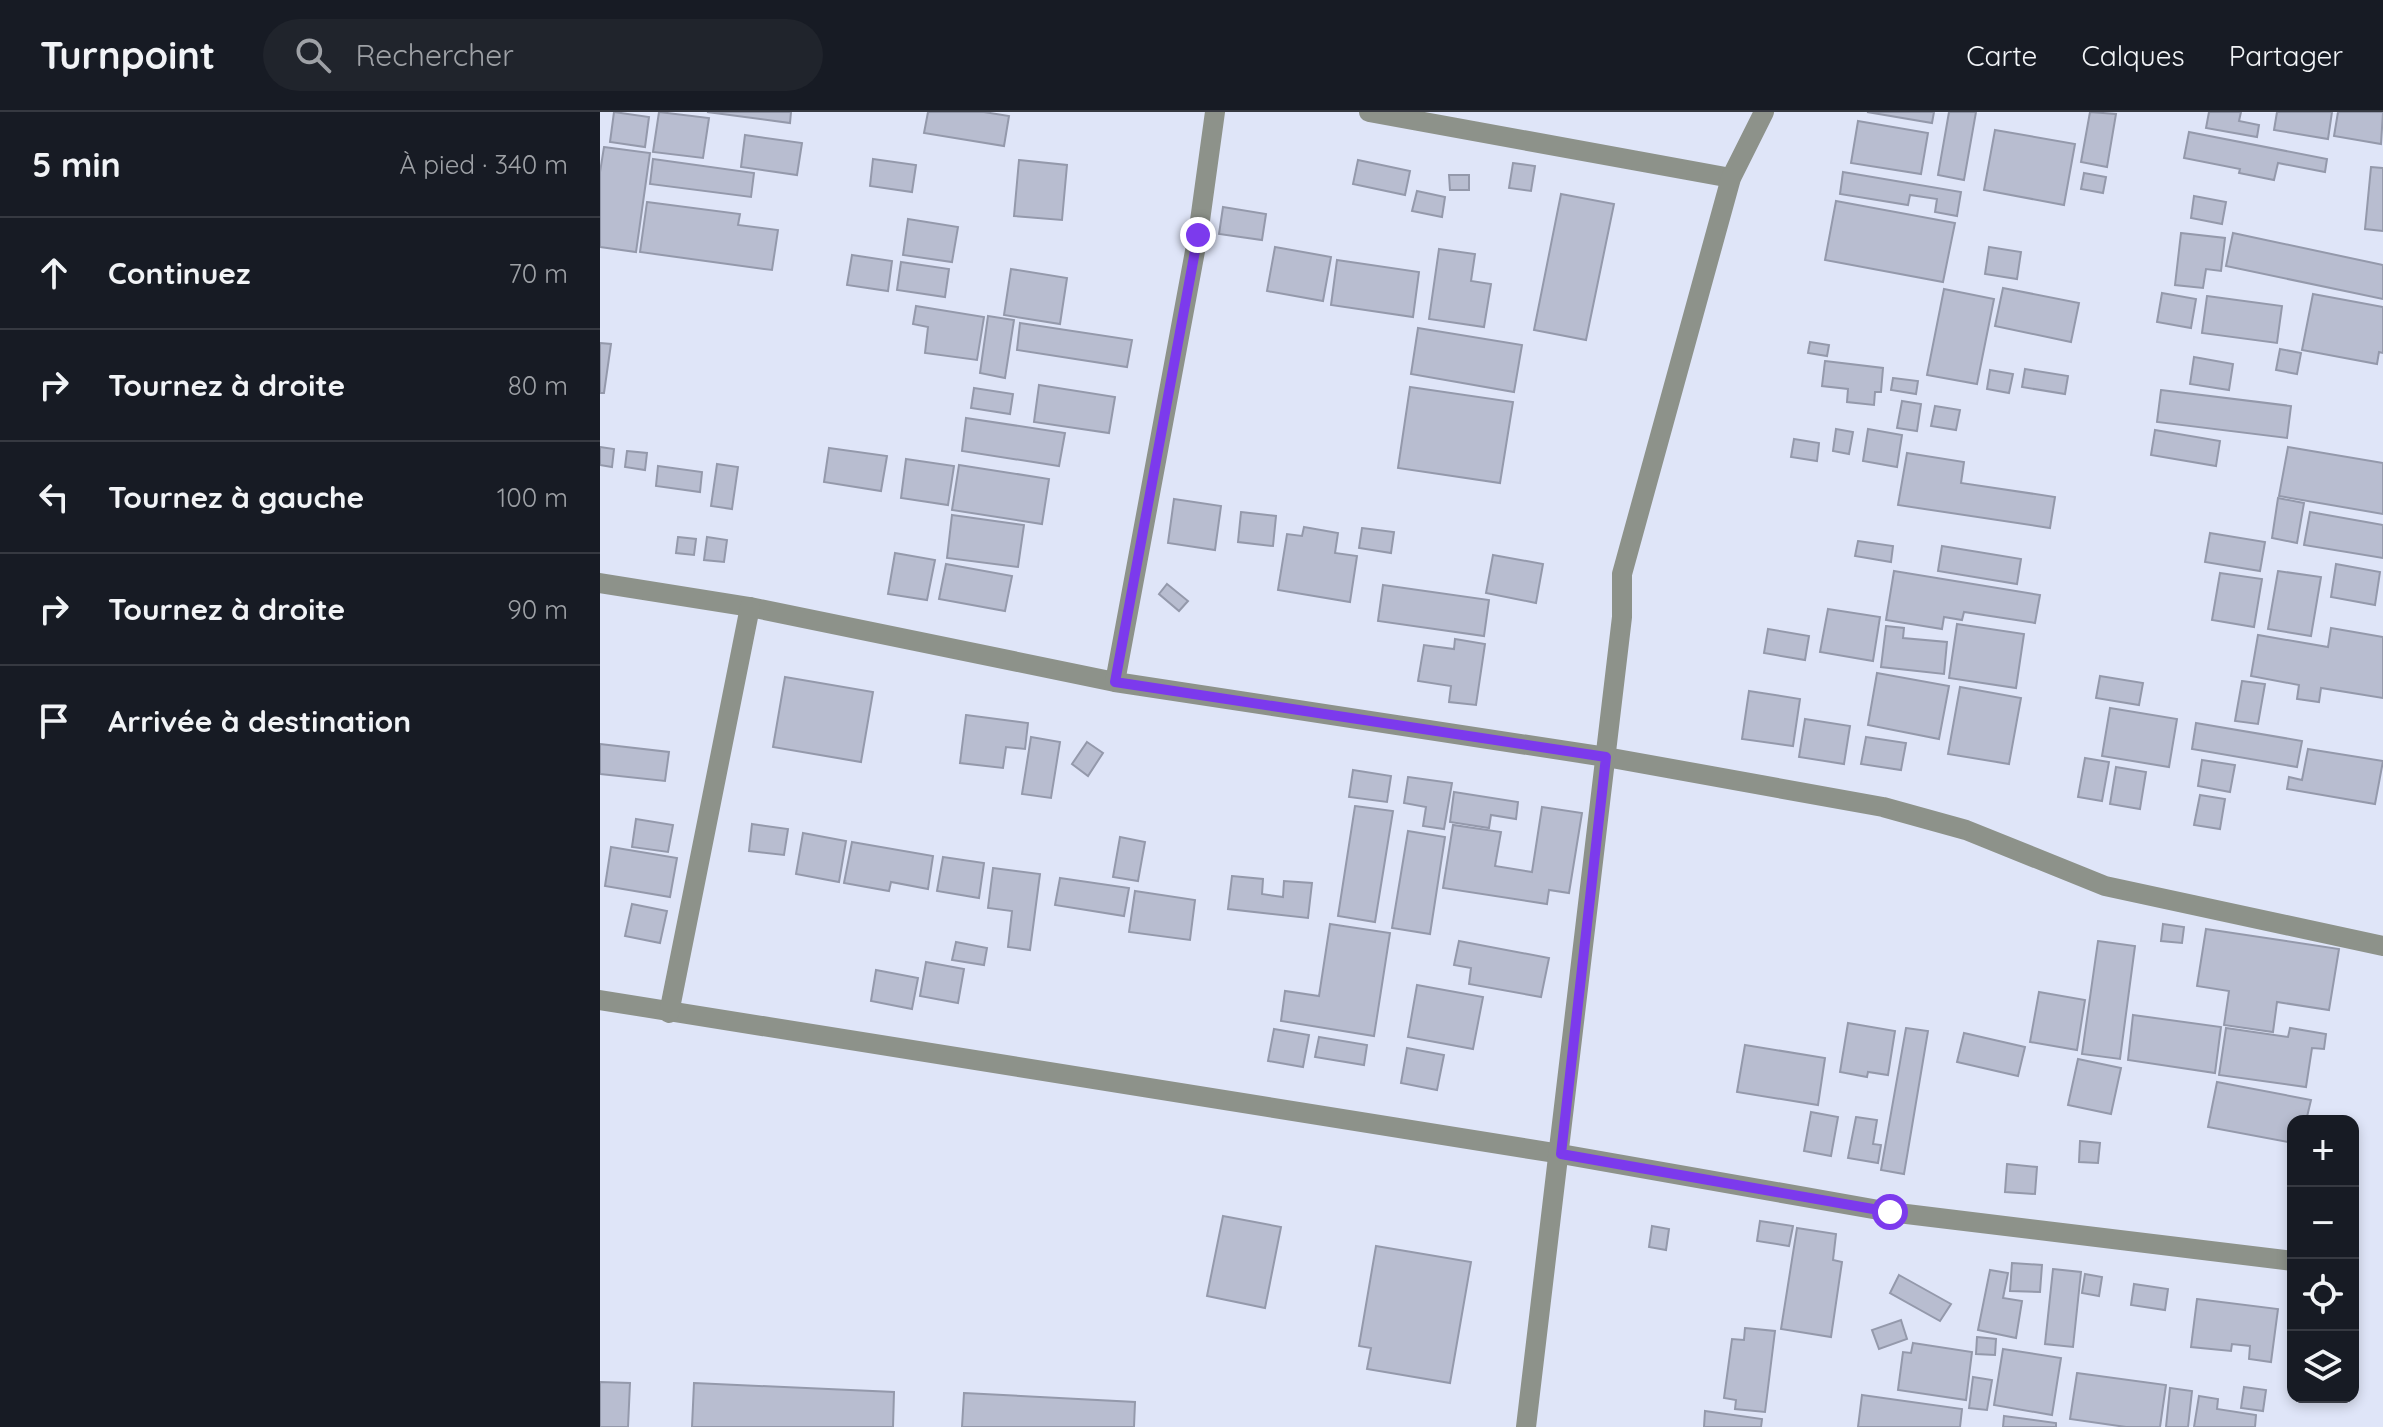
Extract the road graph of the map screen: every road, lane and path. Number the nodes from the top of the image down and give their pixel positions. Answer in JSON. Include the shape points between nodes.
{"nodes":[{"id":1,"x":1215,"y":112,"type":"edge"},
{"id":2,"x":1369,"y":112,"type":"edge"},
{"id":3,"x":1764,"y":112,"type":"edge"},
{"id":4,"x":1731,"y":178,"type":"junction"},
{"id":5,"x":600,"y":583,"type":"edge"},
{"id":6,"x":750,"y":607,"type":"junction"},
{"id":7,"x":1115,"y":682,"type":"junction"},
{"id":8,"x":1606,"y":757,"type":"junction"},
{"id":9,"x":2383,"y":946,"type":"edge"},
{"id":10,"x":600,"y":1000,"type":"edge"},
{"id":11,"x":669,"y":1013,"type":"junction"},
{"id":12,"x":1561,"y":1154,"type":"junction"},
{"id":13,"x":2287,"y":1260,"type":"edge"},
{"id":14,"x":1526,"y":1427,"type":"edge"}],
"edges":[{"from":1,"to":7,"type":"street","via":[[1198,235]]},
{"from":2,"to":4,"type":"street"},
{"from":3,"to":4,"type":"street"},
{"from":4,"to":8,"type":"street","via":[[1622,574]]},
{"from":5,"to":6,"type":"street"},
{"from":6,"to":7,"type":"street"},
{"from":6,"to":11,"type":"street"},
{"from":7,"to":8,"type":"street"},
{"from":8,"to":9,"type":"street","via":[[1883,807],[1966,830],[2105,886]]},
{"from":8,"to":12,"type":"street"},
{"from":10,"to":11,"type":"street"},
{"from":11,"to":12,"type":"street"},
{"from":12,"to":13,"type":"street","via":[[1890,1212]]},
{"from":12,"to":14,"type":"street"}]}
